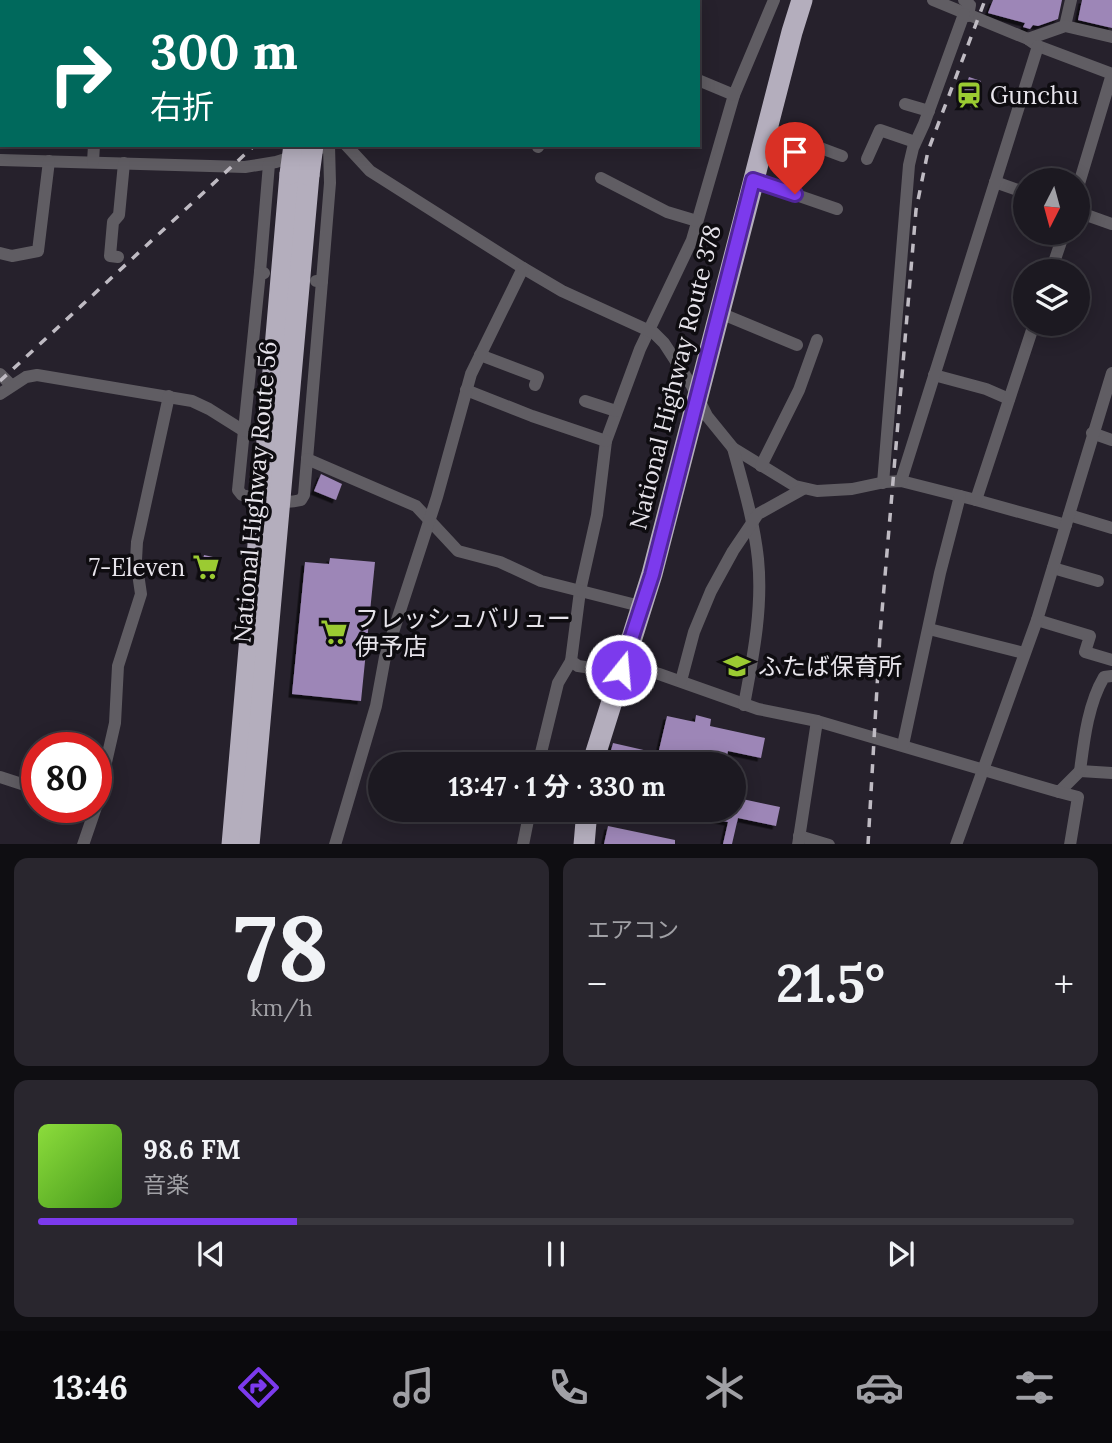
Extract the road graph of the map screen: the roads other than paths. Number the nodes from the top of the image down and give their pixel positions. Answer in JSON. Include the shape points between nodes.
{"nodes":[{"id":1,"x":774,"y":0,"type":"edge"},
{"id":2,"x":802,"y":0,"type":"edge"},
{"id":3,"x":933,"y":0,"type":"edge"},
{"id":4,"x":964,"y":0,"type":"edge"},
{"id":5,"x":1071,"y":0,"type":"edge"},
{"id":6,"x":966,"y":15,"type":"junction"},
{"id":7,"x":1065,"y":26,"type":"junction"},
{"id":8,"x":1112,"y":37,"type":"edge"},
{"id":9,"x":1033,"y":43,"type":"junction"},
{"id":10,"x":1112,"y":74,"type":"edge"},
{"id":11,"x":700,"y":81,"type":"edge"},
{"id":12,"x":734,"y":95,"type":"junction"},
{"id":13,"x":905,"y":103,"type":"dead end"},
{"id":14,"x":929,"y":111,"type":"junction"},
{"id":15,"x":767,"y":128,"type":"junction"},
{"id":16,"x":915,"y":142,"type":"junction"},
{"id":17,"x":94,"y":147,"type":"edge"},
{"id":18,"x":294,"y":147,"type":"edge"},
{"id":19,"x":312,"y":147,"type":"edge"},
{"id":20,"x":326,"y":147,"type":"edge"},
{"id":21,"x":329,"y":147,"type":"edge"},
{"id":22,"x":348,"y":147,"type":"edge"},
{"id":23,"x":842,"y":156,"type":"dead end"},
{"id":24,"x":867,"y":159,"type":"dead end"},
{"id":25,"x":0,"y":160,"type":"edge"},
{"id":26,"x":49,"y":161,"type":"junction"},
{"id":27,"x":93,"y":162,"type":"junction"},
{"id":28,"x":124,"y":163,"type":"junction"},
{"id":29,"x":269,"y":164,"type":"junction"},
{"id":30,"x":1084,"y":168,"type":"edge"},
{"id":31,"x":300,"y":174,"type":"junction"},
{"id":32,"x":601,"y":178,"type":"dead end"},
{"id":33,"x":753,"y":180,"type":"junction"},
{"id":34,"x":995,"y":182,"type":"junction"},
{"id":35,"x":1013,"y":188,"type":"edge"},
{"id":36,"x":837,"y":209,"type":"dead end"},
{"id":37,"x":1090,"y":216,"type":"edge"},
{"id":38,"x":697,"y":221,"type":"junction"},
{"id":39,"x":1112,"y":224,"type":"edge"},
{"id":40,"x":0,"y":253,"type":"edge"},
{"id":41,"x":118,"y":257,"type":"dead end"},
{"id":42,"x":523,"y":268,"type":"junction"},
{"id":43,"x":720,"y":313,"type":"junction"},
{"id":44,"x":649,"y":330,"type":"junction"},
{"id":45,"x":1030,"y":336,"type":"edge"},
{"id":46,"x":817,"y":341,"type":"dead end"},
{"id":47,"x":797,"y":345,"type":"dead end"},
{"id":48,"x":480,"y":355,"type":"junction"},
{"id":49,"x":1112,"y":373,"type":"edge"},
{"id":50,"x":0,"y":374,"type":"edge"},
{"id":51,"x":934,"y":375,"type":"junction"},
{"id":52,"x":535,"y":385,"type":"dead end"},
{"id":53,"x":11,"y":386,"type":"junction"},
{"id":54,"x":466,"y":390,"type":"junction"},
{"id":55,"x":0,"y":394,"type":"edge"},
{"id":56,"x":169,"y":396,"type":"junction"},
{"id":57,"x":1009,"y":399,"type":"junction"},
{"id":58,"x":698,"y":400,"type":"junction"},
{"id":59,"x":585,"y":401,"type":"dead end"},
{"id":60,"x":616,"y":411,"type":"junction"},
{"id":61,"x":244,"y":431,"type":"junction"},
{"id":62,"x":1092,"y":433,"type":"junction"},
{"id":63,"x":606,"y":440,"type":"junction"},
{"id":64,"x":1112,"y":440,"type":"edge"},
{"id":65,"x":733,"y":448,"type":"junction"},
{"id":66,"x":307,"y":459,"type":"junction"},
{"id":67,"x":761,"y":466,"type":"junction"},
{"id":68,"x":901,"y":481,"type":"junction"},
{"id":69,"x":883,"y":483,"type":"junction"},
{"id":70,"x":803,"y":489,"type":"junction"},
{"id":71,"x":960,"y":496,"type":"junction"},
{"id":72,"x":271,"y":500,"type":"junction"},
{"id":73,"x":976,"y":500,"type":"junction"},
{"id":74,"x":429,"y":520,"type":"junction"},
{"id":75,"x":1068,"y":520,"type":"junction"},
{"id":76,"x":752,"y":522,"type":"junction"},
{"id":77,"x":1112,"y":528,"type":"edge"},
{"id":78,"x":1053,"y":568,"type":"junction"},
{"id":79,"x":1098,"y":581,"type":"dead end"},
{"id":80,"x":580,"y":591,"type":"junction"},
{"id":81,"x":640,"y":606,"type":"junction"},
{"id":82,"x":1037,"y":620,"type":"junction"},
{"id":83,"x":929,"y":629,"type":"junction"},
{"id":84,"x":1024,"y":653,"type":"junction"},
{"id":85,"x":1112,"y":660,"type":"edge"},
{"id":86,"x":571,"y":662,"type":"junction"},
{"id":87,"x":621,"y":670,"type":"junction"},
{"id":88,"x":1112,"y":676,"type":"edge"},
{"id":89,"x":681,"y":681,"type":"junction"},
{"id":90,"x":744,"y":705,"type":"junction"},
{"id":91,"x":817,"y":721,"type":"junction"},
{"id":92,"x":112,"y":734,"type":"edge"},
{"id":93,"x":903,"y":745,"type":"junction"},
{"id":94,"x":541,"y":752,"type":"edge"},
{"id":95,"x":596,"y":752,"type":"edge"},
{"id":96,"x":982,"y":770,"type":"junction"},
{"id":97,"x":1080,"y":771,"type":"junction"},
{"id":98,"x":1112,"y":773,"type":"edge"},
{"id":99,"x":0,"y":777,"type":"edge"},
{"id":100,"x":21,"y":784,"type":"edge"},
{"id":101,"x":1059,"y":792,"type":"junction"},
{"id":102,"x":528,"y":822,"type":"edge"},
{"id":103,"x":586,"y":822,"type":"edge"},
{"id":104,"x":89,"y":823,"type":"edge"},
{"id":105,"x":799,"y":840,"type":"edge"},
{"id":106,"x":83,"y":844,"type":"edge"},
{"id":107,"x":232,"y":844,"type":"edge"},
{"id":108,"x":249,"y":844,"type":"edge"},
{"id":109,"x":335,"y":844,"type":"edge"},
{"id":110,"x":523,"y":844,"type":"edge"},
{"id":111,"x":584,"y":844,"type":"edge"},
{"id":112,"x":823,"y":844,"type":"edge"},
{"id":113,"x":956,"y":844,"type":"edge"},
{"id":114,"x":1070,"y":844,"type":"edge"}],
"edges":[{"from":1,"to":12,"type":"street"},
{"from":2,"to":15,"type":"highway","name":"National Highway Route 378"},
{"from":3,"to":6,"type":"street"},
{"from":4,"to":6,"type":"street","via":[[970,5]]},
{"from":5,"to":7,"type":"street"},
{"from":6,"to":9,"type":"street"},
{"from":6,"to":14,"type":"street"},
{"from":7,"to":8,"type":"street"},
{"from":7,"to":9,"type":"street"},
{"from":9,"to":10,"type":"street"},
{"from":9,"to":34,"type":"street"},
{"from":10,"to":30,"type":"street"},
{"from":11,"to":12,"type":"street"},
{"from":12,"to":38,"type":"street"},
{"from":13,"to":14,"type":"street"},
{"from":14,"to":16,"type":"street"},
{"from":15,"to":23,"type":"street"},
{"from":15,"to":33,"type":"highway","name":"National Highway Route 378"},
{"from":16,"to":24,"type":"street","via":[[880,130]]},
{"from":16,"to":69,"type":"street","via":[[904,215]]},
{"from":17,"to":27,"type":"street"},
{"from":18,"to":31,"type":"highway","name":"National Highway Route 56","bridge":true},
{"from":19,"to":31,"type":"highway","name":"National Highway Route 56","bridge":true},
{"from":20,"to":29,"type":"street"},
{"from":21,"to":66,"type":"street","via":[[330,183]]},
{"from":22,"to":42,"type":"street","via":[[370,172]]},
{"from":25,"to":26,"type":"street"},
{"from":26,"to":27,"type":"street"},
{"from":26,"to":40,"type":"street","via":[[38,251],[12,256]]},
{"from":27,"to":28,"type":"street"},
{"from":28,"to":29,"type":"street","via":[[232,168]]},
{"from":28,"to":41,"type":"street","via":[[110,256]]},
{"from":29,"to":61,"type":"street"},
{"from":31,"to":72,"type":"highway","name":"National Highway Route 56"},
{"from":32,"to":38,"type":"street","via":[[667,212]]},
{"from":33,"to":36,"type":"street"},
{"from":33,"to":43,"type":"highway","name":"National Highway Route 378"},
{"from":34,"to":35,"type":"street"},
{"from":34,"to":51,"type":"street"},
{"from":37,"to":39,"type":"street"},
{"from":38,"to":44,"type":"street","via":[[687,253]]},
{"from":42,"to":44,"type":"street"},
{"from":42,"to":48,"type":"street"},
{"from":43,"to":47,"type":"street"},
{"from":43,"to":58,"type":"highway","name":"National Highway Route 378"},
{"from":44,"to":58,"type":"street","via":[[664,343]]},
{"from":44,"to":60,"type":"street"},
{"from":45,"to":57,"type":"street"},
{"from":46,"to":67,"type":"street","via":[[799,390]]},
{"from":48,"to":52,"type":"street","via":[[538,377]]},
{"from":48,"to":54,"type":"street"},
{"from":49,"to":62,"type":"street"},
{"from":50,"to":53,"type":"street"},
{"from":51,"to":57,"type":"street"},
{"from":51,"to":68,"type":"street"},
{"from":53,"to":55,"type":"street"},
{"from":53,"to":56,"type":"street","via":[[37,374]]},
{"from":54,"to":63,"type":"street"},
{"from":54,"to":74,"type":"street"},
{"from":56,"to":61,"type":"street","via":[[192,401]]},
{"from":56,"to":92,"type":"street","via":[[137,542],[141,594],[118,666]]},
{"from":57,"to":73,"type":"street"},
{"from":58,"to":65,"type":"street"},
{"from":58,"to":81,"type":"highway","name":"National Highway Route 378"},
{"from":59,"to":60,"type":"street"},
{"from":60,"to":63,"type":"street"},
{"from":61,"to":72,"type":"street","via":[[239,494]]},
{"from":62,"to":64,"type":"street"},
{"from":62,"to":75,"type":"street"},
{"from":63,"to":80,"type":"street","via":[[597,515]]},
{"from":65,"to":67,"type":"street"},
{"from":65,"to":76,"type":"street"},
{"from":66,"to":72,"type":"street","via":[[301,500]]},
{"from":66,"to":74,"type":"street","via":[[416,506]]},
{"from":67,"to":70,"type":"street"},
{"from":68,"to":69,"type":"street"},
{"from":68,"to":71,"type":"street"},
{"from":69,"to":70,"type":"street","via":[[852,489]]},
{"from":70,"to":76,"type":"street","via":[[765,509]]},
{"from":71,"to":73,"type":"street"},
{"from":71,"to":83,"type":"street"},
{"from":72,"to":107,"type":"highway","name":"National Highway Route 56"},
{"from":72,"to":108,"type":"highway","name":"National Highway Route 56"},
{"from":73,"to":75,"type":"street"},
{"from":74,"to":80,"type":"street","via":[[458,551]]},
{"from":74,"to":109,"type":"street","via":[[385,657],[376,706]]},
{"from":75,"to":77,"type":"street"},
{"from":75,"to":78,"type":"street"},
{"from":76,"to":89,"type":"street","via":[[711,591]]},
{"from":76,"to":90,"type":"street","via":[[759,597]]},
{"from":78,"to":79,"type":"street"},
{"from":78,"to":82,"type":"street"},
{"from":80,"to":81,"type":"street"},
{"from":80,"to":86,"type":"street"},
{"from":81,"to":87,"type":"highway","name":"National Highway Route 378"},
{"from":82,"to":84,"type":"street"},
{"from":82,"to":85,"type":"street","via":[[1090,636],[1085,652]]},
{"from":83,"to":84,"type":"street"},
{"from":83,"to":93,"type":"street"},
{"from":84,"to":96,"type":"street"},
{"from":86,"to":87,"type":"street"},
{"from":86,"to":94,"type":"street","via":[[558,683]]},
{"from":87,"to":89,"type":"street"},
{"from":87,"to":95,"type":"highway","name":"National Highway Route 378"},
{"from":88,"to":97,"type":"street","via":[[1104,677],[1094,701]]},
{"from":89,"to":90,"type":"street"},
{"from":90,"to":91,"type":"street"},
{"from":91,"to":93,"type":"street"},
{"from":91,"to":105,"type":"street"},
{"from":93,"to":96,"type":"street"},
{"from":96,"to":101,"type":"street"},
{"from":96,"to":113,"type":"street"},
{"from":97,"to":98,"type":"street"},
{"from":97,"to":101,"type":"street"},
{"from":99,"to":100,"type":"street"},
{"from":101,"to":114,"type":"street","via":[[1078,797]]},
{"from":102,"to":110,"type":"street"},
{"from":103,"to":111,"type":"highway"},
{"from":104,"to":106,"type":"street"},
{"from":105,"to":112,"type":"street"}]}
